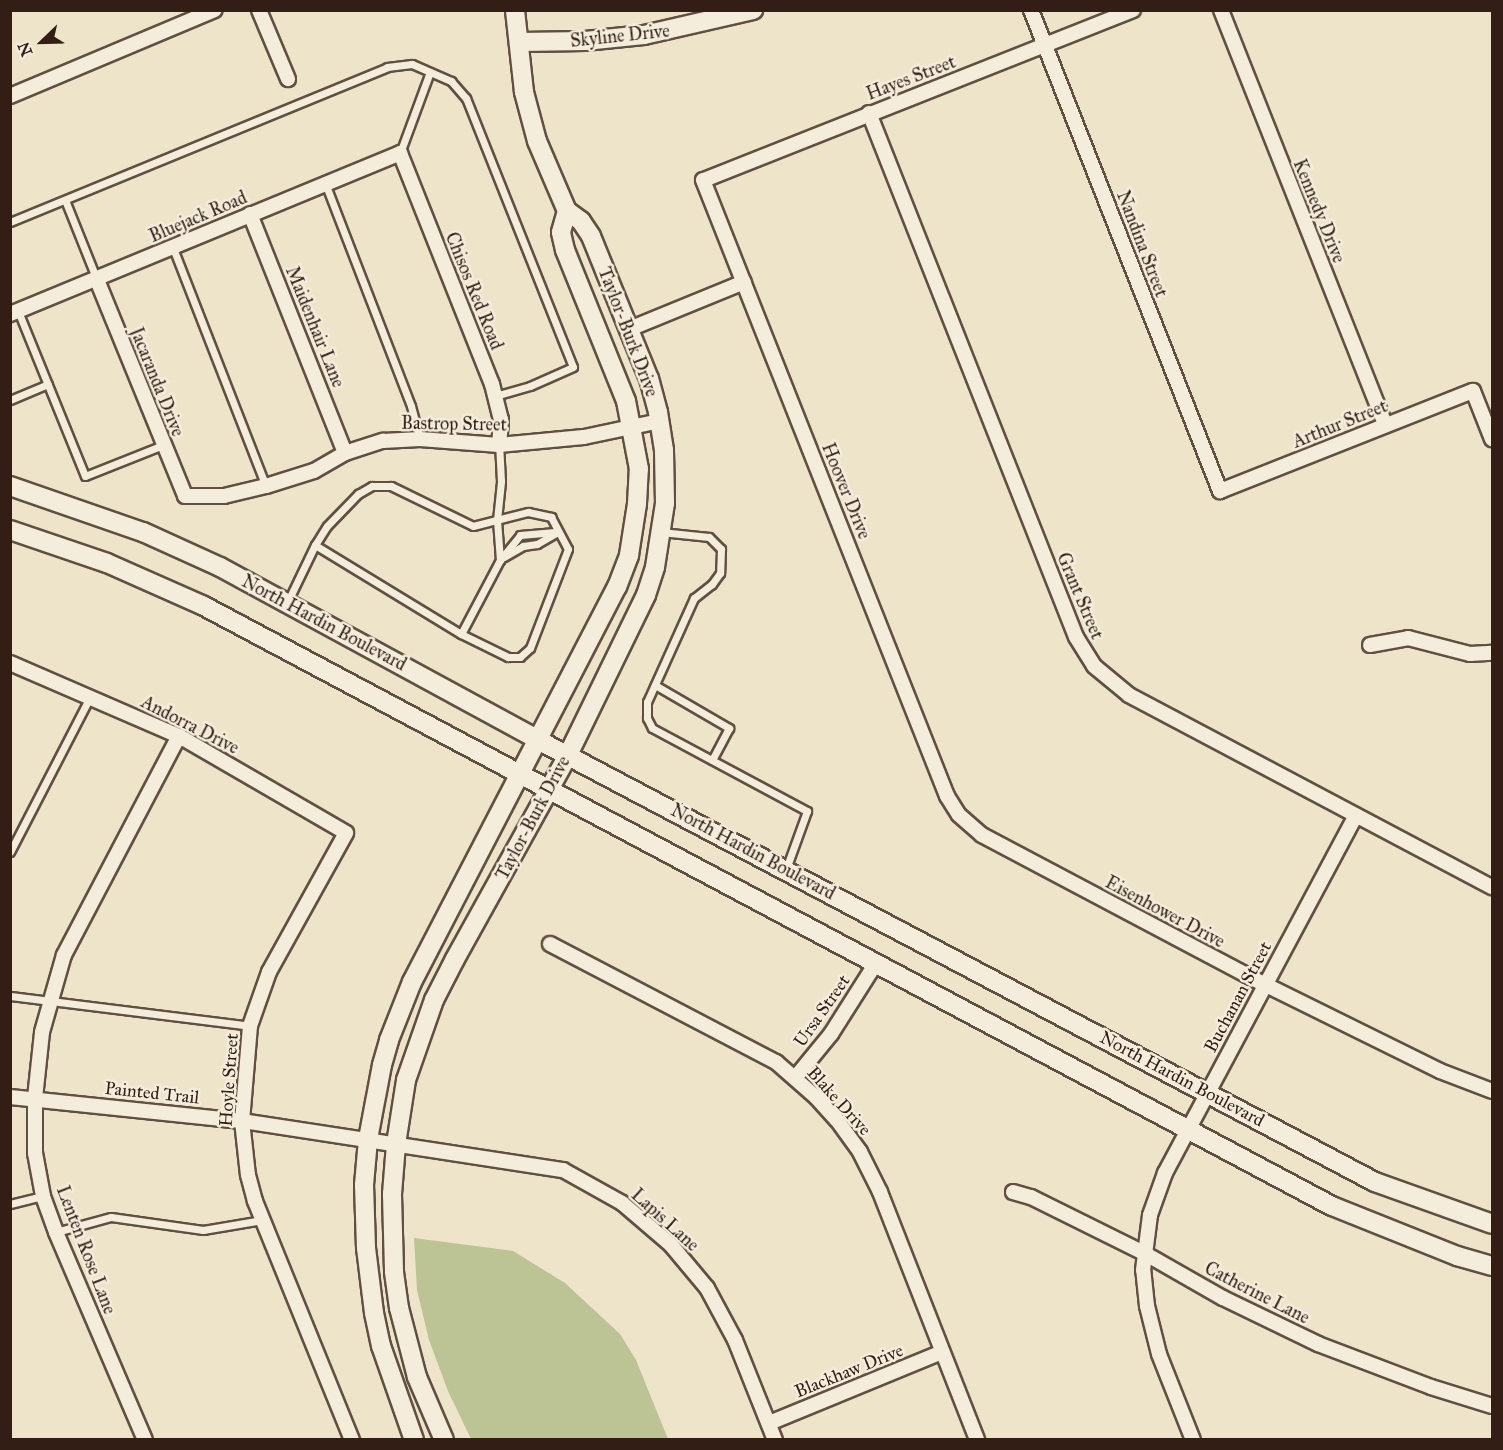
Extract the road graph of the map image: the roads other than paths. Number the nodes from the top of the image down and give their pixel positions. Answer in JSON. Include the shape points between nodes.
{"nodes":[{"id":1,"x":216,"y":10,"type":"edge"},
{"id":2,"x":259,"y":10,"type":"edge"},
{"id":3,"x":515,"y":10,"type":"edge"},
{"id":4,"x":753,"y":10,"type":"edge"},
{"id":5,"x":1031,"y":10,"type":"edge"},
{"id":6,"x":1133,"y":10,"type":"edge"},
{"id":7,"x":1221,"y":10,"type":"edge"},
{"id":8,"x":520,"y":42,"type":"junction"},
{"id":9,"x":1045,"y":45,"type":"junction"},
{"id":10,"x":430,"y":72,"type":"junction"},
{"id":11,"x":288,"y":80,"type":"dead end"},
{"id":12,"x":10,"y":96,"type":"edge"},
{"id":13,"x":869,"y":113,"type":"junction"},
{"id":14,"x":400,"y":153,"type":"junction"},
{"id":15,"x":703,"y":180,"type":"joint"},
{"id":16,"x":325,"y":183,"type":"junction"},
{"id":17,"x":65,"y":200,"type":"junction"},
{"id":18,"x":567,"y":211,"type":"junction"},
{"id":19,"x":250,"y":214,"type":"junction"},
{"id":20,"x":10,"y":222,"type":"edge"},
{"id":21,"x":172,"y":248,"type":"junction"},
{"id":22,"x":97,"y":280,"type":"junction"},
{"id":23,"x":744,"y":282,"type":"junction"},
{"id":24,"x":14,"y":313,"type":"edge"},
{"id":25,"x":629,"y":329,"type":"junction"},
{"id":26,"x":48,"y":384,"type":"junction"},
{"id":27,"x":495,"y":396,"type":"junction"},
{"id":28,"x":10,"y":400,"type":"edge"},
{"id":29,"x":660,"y":421,"type":"junction"},
{"id":30,"x":1385,"y":425,"type":"junction"},
{"id":31,"x":632,"y":426,"type":"junction"},
{"id":32,"x":420,"y":439,"type":"junction"},
{"id":33,"x":1492,"y":439,"type":"edge"},
{"id":34,"x":163,"y":445,"type":"junction"},
{"id":35,"x":499,"y":445,"type":"junction"},
{"id":36,"x":345,"y":453,"type":"junction"},
{"id":37,"x":10,"y":486,"type":"edge"},
{"id":38,"x":266,"y":486,"type":"junction"},
{"id":39,"x":1220,"y":491,"type":"joint"},
{"id":40,"x":185,"y":496,"type":"joint"},
{"id":41,"x":497,"y":520,"type":"junction"},
{"id":42,"x":10,"y":530,"type":"edge"},
{"id":43,"x":558,"y":532,"type":"junction"},
{"id":44,"x":661,"y":532,"type":"junction"},
{"id":45,"x":315,"y":545,"type":"junction"},
{"id":46,"x":500,"y":560,"type":"junction"},
{"id":47,"x":287,"y":603,"type":"junction"},
{"id":48,"x":461,"y":634,"type":"junction"},
{"id":49,"x":1370,"y":645,"type":"dead end"},
{"id":50,"x":1492,"y":653,"type":"edge"},
{"id":51,"x":10,"y":663,"type":"edge"},
{"id":52,"x":655,"y":685,"type":"junction"},
{"id":53,"x":90,"y":697,"type":"junction"},
{"id":54,"x":179,"y":736,"type":"junction"},
{"id":55,"x":538,"y":740,"type":"junction"},
{"id":56,"x":568,"y":755,"type":"junction"},
{"id":57,"x":712,"y":760,"type":"junction"},
{"id":58,"x":521,"y":775,"type":"junction"},
{"id":59,"x":548,"y":789,"type":"junction"},
{"id":60,"x":958,"y":814,"type":"joint"},
{"id":61,"x":1356,"y":816,"type":"junction"},
{"id":62,"x":346,"y":833,"type":"joint"},
{"id":63,"x":10,"y":852,"type":"edge"},
{"id":64,"x":786,"y":869,"type":"junction"},
{"id":65,"x":1492,"y":887,"type":"edge"},
{"id":66,"x":550,"y":944,"type":"dead end"},
{"id":67,"x":876,"y":963,"type":"junction"},
{"id":68,"x":1264,"y":984,"type":"junction"},
{"id":69,"x":10,"y":996,"type":"edge"},
{"id":70,"x":51,"y":1000,"type":"junction"},
{"id":71,"x":250,"y":1026,"type":"junction"},
{"id":72,"x":795,"y":1078,"type":"junction"},
{"id":73,"x":1492,"y":1091,"type":"edge"},
{"id":74,"x":1207,"y":1093,"type":"junction"},
{"id":75,"x":10,"y":1097,"type":"edge"},
{"id":76,"x":35,"y":1098,"type":"junction"},
{"id":77,"x":242,"y":1121,"type":"junction"},
{"id":78,"x":1187,"y":1131,"type":"junction"},
{"id":79,"x":368,"y":1139,"type":"junction"},
{"id":80,"x":396,"y":1144,"type":"junction"},
{"id":81,"x":1013,"y":1192,"type":"dead end"},
{"id":82,"x":43,"y":1196,"type":"junction"},
{"id":83,"x":10,"y":1204,"type":"edge"},
{"id":84,"x":262,"y":1220,"type":"junction"},
{"id":85,"x":1492,"y":1224,"type":"edge"},
{"id":86,"x":56,"y":1232,"type":"junction"},
{"id":87,"x":1144,"y":1253,"type":"junction"},
{"id":88,"x":1492,"y":1266,"type":"edge"},
{"id":89,"x":942,"y":1352,"type":"junction"},
{"id":90,"x":1492,"y":1406,"type":"edge"},
{"id":91,"x":769,"y":1423,"type":"junction"},
{"id":92,"x":145,"y":1440,"type":"edge"},
{"id":93,"x":352,"y":1440,"type":"edge"},
{"id":94,"x":414,"y":1440,"type":"edge"},
{"id":95,"x":444,"y":1440,"type":"edge"},
{"id":96,"x":776,"y":1440,"type":"edge"},
{"id":97,"x":977,"y":1440,"type":"edge"},
{"id":98,"x":1193,"y":1440,"type":"edge"}],
"edges":[{"from":1,"to":12,"type":"street"},
{"from":2,"to":11,"type":"street"},
{"from":3,"to":8,"type":"main road","name":"Taylor-Burk Drive"},
{"from":4,"to":8,"type":"main road","name":"Skyline Drive","via":[[644,35]]},
{"from":5,"to":9,"type":"street","name":"Nandina Street"},
{"from":6,"to":9,"type":"street","name":"Hayes Street"},
{"from":7,"to":30,"type":"street","name":"Kennedy Drive"},
{"from":8,"to":18,"type":"main road","name":"Taylor-Burk Drive","via":[[530,117]]},
{"from":9,"to":13,"type":"street","name":"Hayes Street"},
{"from":9,"to":39,"type":"street","name":"Nandina Street"},
{"from":10,"to":14,"type":"lane"},
{"from":10,"to":17,"type":"lane","via":[[412,64],[387,67]]},
{"from":10,"to":27,"type":"lane","via":[[451,81],[466,98],[573,367]]},
{"from":13,"to":15,"type":"street","name":"Hayes Street"},
{"from":13,"to":61,"type":"street","name":"Grant Street","via":[[1086,656],[1101,674],[1129,695]]},
{"from":14,"to":16,"type":"street","name":"Bluejack Road"},
{"from":14,"to":27,"type":"street","name":"Chisos Red Road"},
{"from":15,"to":23,"type":"street","name":"Hoover Drive"},
{"from":16,"to":19,"type":"street","name":"Bluejack Road"},
{"from":16,"to":32,"type":"lane","via":[[411,406]]},
{"from":17,"to":20,"type":"lane"},
{"from":17,"to":22,"type":"lane"},
{"from":18,"to":25,"type":"main road","name":"Taylor-Burk Drive","via":[[581,221],[591,236]]},
{"from":18,"to":31,"type":"main road","name":"Taylor-Burk Drive","via":[[561,232],[565,250],[626,401]]},
{"from":19,"to":21,"type":"street","name":"Bluejack Road"},
{"from":19,"to":36,"type":"street","name":"Maidenhair Lane"},
{"from":21,"to":22,"type":"street","name":"Bluejack Road"},
{"from":21,"to":38,"type":"lane"},
{"from":22,"to":24,"type":"street","name":"Bluejack Road"},
{"from":22,"to":34,"type":"street","name":"Jacaranda Drive"},
{"from":23,"to":25,"type":"street"},
{"from":23,"to":60,"type":"street","name":"Hoover Drive","via":[[947,796]]},
{"from":24,"to":26,"type":"lane"},
{"from":25,"to":29,"type":"main road","name":"Taylor-Burk Drive"},
{"from":26,"to":28,"type":"lane"},
{"from":26,"to":34,"type":"lane","via":[[85,476]]},
{"from":27,"to":35,"type":"street","name":"Chisos Red Road","via":[[501,419]]},
{"from":29,"to":31,"type":"street","name":"Bastrop Street"},
{"from":29,"to":44,"type":"main road","name":"Taylor-Burk Drive","via":[[665,503]]},
{"from":30,"to":33,"type":"street","name":"Arthur Street","via":[[1473,391]]},
{"from":30,"to":39,"type":"street","name":"Arthur Street"},
{"from":31,"to":35,"type":"street","name":"Bastrop Street","via":[[584,437]]},
{"from":31,"to":55,"type":"main road","name":"Taylor-Burk Drive","via":[[639,469],[629,555],[617,587]]},
{"from":32,"to":35,"type":"street","name":"Bastrop Street"},
{"from":32,"to":36,"type":"street","name":"Bastrop Street","via":[[383,441]]},
{"from":34,"to":40,"type":"street","name":"Jacaranda Drive"},
{"from":35,"to":41,"type":"lane"},
{"from":36,"to":38,"type":"street","name":"Bastrop Street","via":[[314,471]]},
{"from":37,"to":47,"type":"main road","name":"North Hardin Boulevard","via":[[143,532]]},
{"from":38,"to":40,"type":"street","name":"Bastrop Street","via":[[224,496]]},
{"from":41,"to":43,"type":"lane","via":[[528,512],[550,517]]},
{"from":41,"to":45,"type":"lane","via":[[473,526],[391,486],[372,486],[358,494],[327,526]]},
{"from":41,"to":46,"type":"lane"},
{"from":42,"to":58,"type":"main road","via":[[107,563],[202,605]]},
{"from":43,"to":46,"type":"lane"},
{"from":43,"to":46,"type":"lane","via":[[520,535]]},
{"from":43,"to":48,"type":"lane","via":[[568,549],[530,648],[520,657],[508,657]]},
{"from":44,"to":52,"type":"lane","via":[[709,537],[721,549],[720,573],[694,598]]},
{"from":44,"to":56,"type":"main road","name":"Taylor-Burk Drive","via":[[646,595]]},
{"from":45,"to":47,"type":"lane"},
{"from":45,"to":48,"type":"lane"},
{"from":46,"to":48,"type":"lane"},
{"from":47,"to":55,"type":"main road","name":"North Hardin Boulevard"},
{"from":49,"to":50,"type":"street","via":[[1408,638],[1470,654]]},
{"from":51,"to":53,"type":"street","name":"Andorra Drive"},
{"from":52,"to":57,"type":"lane","via":[[647,702],[647,718],[652,728]]},
{"from":52,"to":57,"type":"lane","via":[[729,728]]},
{"from":53,"to":54,"type":"street","name":"Andorra Drive"},
{"from":53,"to":63,"type":"lane"},
{"from":54,"to":62,"type":"street","name":"Andorra Drive"},
{"from":54,"to":70,"type":"street","name":"Lenten Rose Lane","via":[[64,955]]},
{"from":55,"to":56,"type":"main road","name":"North Hardin Boulevard"},
{"from":55,"to":58,"type":"main road","name":"Taylor-Burk Drive"},
{"from":56,"to":59,"type":"main road","name":"Taylor-Burk Drive"},
{"from":56,"to":64,"type":"main road","name":"North Hardin Boulevard"},
{"from":57,"to":64,"type":"lane","via":[[807,811]]},
{"from":58,"to":59,"type":"main road"},
{"from":58,"to":79,"type":"main road","name":"Taylor-Burk Drive","via":[[400,1010],[382,1065]]},
{"from":59,"to":67,"type":"main road"},
{"from":59,"to":80,"type":"main road","name":"Taylor-Burk Drive","via":[[434,1000],[406,1080]]},
{"from":60,"to":68,"type":"street","name":"Eisenhower Drive","via":[[982,836]]},
{"from":61,"to":65,"type":"street","name":"Grant Street"},
{"from":61,"to":68,"type":"street","name":"Buchanan Street"},
{"from":62,"to":71,"type":"street","name":"Hoyle Street","via":[[269,972]]},
{"from":64,"to":74,"type":"main road","name":"North Hardin Boulevard"},
{"from":66,"to":72,"type":"street","name":"Blake Drive","via":[[776,1062]]},
{"from":67,"to":72,"type":"street","name":"Ursa Street","via":[[831,1034]]},
{"from":67,"to":78,"type":"main road"},
{"from":68,"to":73,"type":"street","name":"Eisenhower Drive","via":[[1440,1071]]},
{"from":68,"to":74,"type":"street","name":"Buchanan Street"},
{"from":69,"to":70,"type":"lane"},
{"from":70,"to":71,"type":"lane"},
{"from":70,"to":76,"type":"street","name":"Lenten Rose Lane","via":[[42,1032]]},
{"from":71,"to":77,"type":"street","name":"Hoyle Street"},
{"from":72,"to":89,"type":"street","name":"Blake Drive","via":[[837,1120],[860,1152],[880,1192]]},
{"from":74,"to":78,"type":"street","name":"Buchanan Street"},
{"from":74,"to":85,"type":"main road","name":"North Hardin Boulevard","via":[[1375,1182]]},
{"from":75,"to":76,"type":"street","name":"Painted Trail"},
{"from":76,"to":77,"type":"street","name":"Painted Trail"},
{"from":76,"to":82,"type":"street","name":"Lenten Rose Lane","via":[[35,1153]]},
{"from":77,"to":79,"type":"street","name":"Painted Trail"},
{"from":77,"to":84,"type":"street","name":"Hoyle Street","via":[[248,1175]]},
{"from":78,"to":87,"type":"street","name":"Buchanan Street","via":[[1160,1185]]},
{"from":78,"to":88,"type":"main road","via":[[1332,1206]]},
{"from":79,"to":80,"type":"street","name":"Painted Trail"},
{"from":79,"to":94,"type":"main road","name":"Taylor-Burk Drive","via":[[364,1214],[372,1302],[387,1365]]},
{"from":80,"to":91,"type":"street","name":"Lapis Lane","via":[[563,1170],[622,1203],[671,1245],[707,1288],[735,1340]]},
{"from":80,"to":95,"type":"main road","name":"Taylor-Burk Drive","via":[[392,1235],[399,1308],[417,1377]]},
{"from":81,"to":87,"type":"street","name":"Catherine Lane","via":[[1032,1197]]},
{"from":82,"to":83,"type":"lane"},
{"from":82,"to":86,"type":"street","name":"Lenten Rose Lane"},
{"from":84,"to":86,"type":"lane","via":[[203,1230],[111,1217]]},
{"from":84,"to":93,"type":"street","name":"Hoyle Street"},
{"from":86,"to":92,"type":"street","name":"Lenten Rose Lane"},
{"from":87,"to":90,"type":"street","name":"Catherine Lane","via":[[1223,1298],[1318,1344]]},
{"from":87,"to":98,"type":"street","name":"Buchanan Street","via":[[1145,1288],[1154,1339]]},
{"from":89,"to":91,"type":"street","name":"Blackhaw Drive"},
{"from":89,"to":97,"type":"street","name":"Blake Drive"},
{"from":91,"to":96,"type":"street","name":"Lapis Lane"}]}
